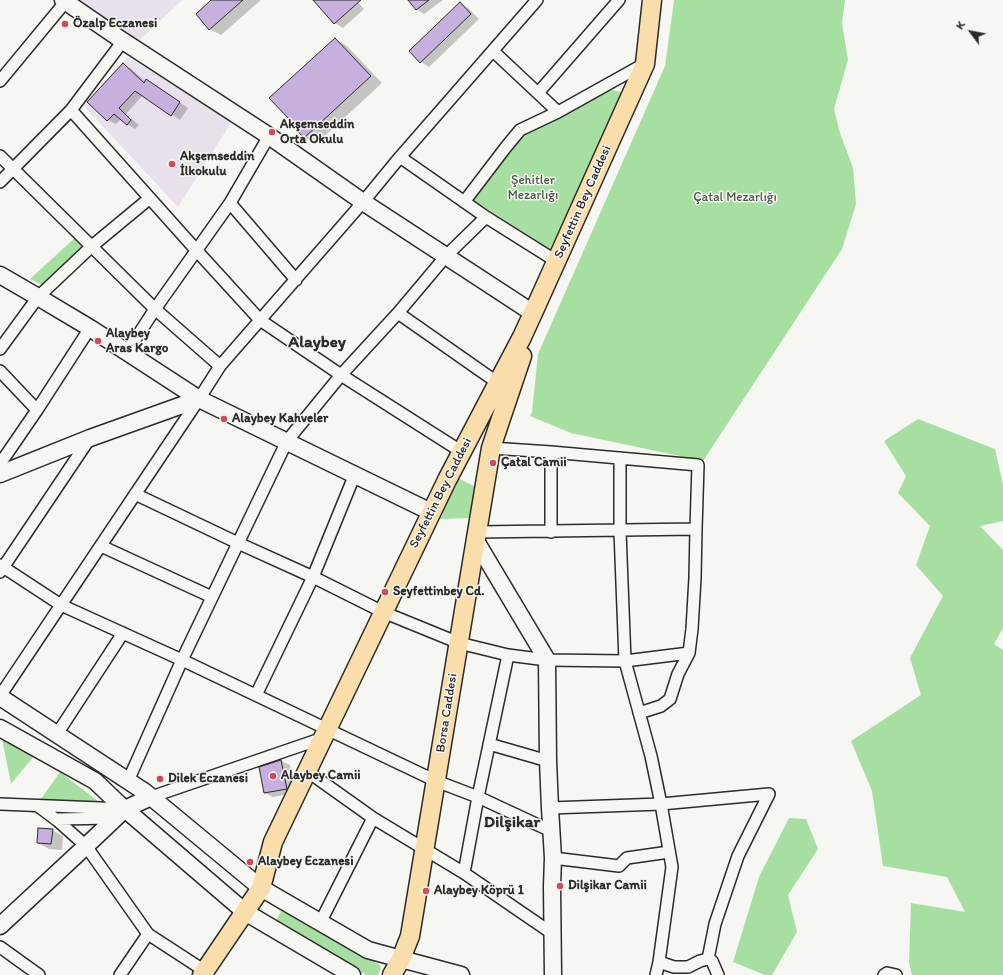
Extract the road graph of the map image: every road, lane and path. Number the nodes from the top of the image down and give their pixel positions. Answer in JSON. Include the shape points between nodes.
{"nodes":[{"id":1,"x":537,"y":0,"type":"edge"},
{"id":2,"x":619,"y":0,"type":"edge"},
{"id":3,"x":652,"y":0,"type":"edge"},
{"id":4,"x":660,"y":0,"type":"edge"},
{"id":5,"x":65,"y":1,"type":"edge"},
{"id":6,"x":123,"y":40,"type":"junction"},
{"id":7,"x":493,"y":51,"type":"junction"},
{"id":8,"x":649,"y":62,"type":"junction"},
{"id":9,"x":0,"y":81,"type":"edge"},
{"id":10,"x":538,"y":93,"type":"junction"},
{"id":11,"x":70,"y":110,"type":"junction"},
{"id":12,"x":558,"y":112,"type":"junction"},
{"id":13,"x":268,"y":136,"type":"junction"},
{"id":14,"x":0,"y":156,"type":"edge"},
{"id":15,"x":400,"y":157,"type":"junction"},
{"id":16,"x":13,"y":169,"type":"junction"},
{"id":17,"x":0,"y":182,"type":"edge"},
{"id":18,"x":150,"y":198,"type":"junction"},
{"id":19,"x":363,"y":202,"type":"junction"},
{"id":20,"x":464,"y":202,"type":"junction"},
{"id":21,"x":230,"y":203,"type":"junction"},
{"id":22,"x":486,"y":217,"type":"junction"},
{"id":23,"x":92,"y":246,"type":"junction"},
{"id":24,"x":197,"y":251,"type":"junction"},
{"id":25,"x":446,"y":256,"type":"junction"},
{"id":26,"x":559,"y":263,"type":"junction"},
{"id":27,"x":0,"y":275,"type":"edge"},
{"id":28,"x":296,"y":280,"type":"junction"},
{"id":29,"x":38,"y":297,"type":"junction"},
{"id":30,"x":155,"y":310,"type":"junction"},
{"id":31,"x":398,"y":313,"type":"junction"},
{"id":32,"x":536,"y":315,"type":"junction"},
{"id":33,"x":260,"y":320,"type":"junction"},
{"id":34,"x":90,"y":328,"type":"junction"},
{"id":35,"x":0,"y":349,"type":"edge"},
{"id":36,"x":127,"y":352,"type":"junction"},
{"id":37,"x":220,"y":366,"type":"junction"},
{"id":38,"x":0,"y":371,"type":"edge"},
{"id":39,"x":341,"y":374,"type":"junction"},
{"id":40,"x":505,"y":385,"type":"junction"},
{"id":41,"x":199,"y":399,"type":"junction"},
{"id":42,"x":37,"y":410,"type":"junction"},
{"id":43,"x":90,"y":438,"type":"junction"},
{"id":44,"x":286,"y":441,"type":"junction"},
{"id":45,"x":465,"y":446,"type":"junction"},
{"id":46,"x":491,"y":448,"type":"junction"},
{"id":47,"x":551,"y":452,"type":"junction"},
{"id":48,"x":620,"y":458,"type":"junction"},
{"id":49,"x":0,"y":464,"type":"edge"},
{"id":50,"x":0,"y":474,"type":"edge"},
{"id":51,"x":355,"y":474,"type":"junction"},
{"id":52,"x":135,"y":494,"type":"junction"},
{"id":53,"x":431,"y":512,"type":"junction"},
{"id":54,"x":696,"y":529,"type":"junction"},
{"id":55,"x":620,"y":531,"type":"junction"},
{"id":56,"x":551,"y":532,"type":"junction"},
{"id":57,"x":476,"y":537,"type":"junction"},
{"id":58,"x":238,"y":543,"type":"junction"},
{"id":59,"x":101,"y":546,"type":"junction"},
{"id":60,"x":1,"y":568,"type":"edge"},
{"id":61,"x":313,"y":576,"type":"junction"},
{"id":62,"x":212,"y":597,"type":"junction"},
{"id":63,"x":61,"y":605,"type":"junction"},
{"id":64,"x":383,"y":612,"type":"junction"},
{"id":65,"x":123,"y":633,"type":"junction"},
{"id":66,"x":459,"y":644,"type":"junction"},
{"id":67,"x":689,"y":653,"type":"junction"},
{"id":68,"x":508,"y":655,"type":"junction"},
{"id":69,"x":182,"y":660,"type":"junction"},
{"id":70,"x":547,"y":660,"type":"junction"},
{"id":71,"x":625,"y":661,"type":"junction"},
{"id":72,"x":256,"y":695,"type":"junction"},
{"id":73,"x":0,"y":696,"type":"edge"},
{"id":74,"x":639,"y":713,"type":"junction"},
{"id":75,"x":0,"y":728,"type":"edge"},
{"id":76,"x":57,"y":734,"type":"junction"},
{"id":77,"x":325,"y":734,"type":"junction"},
{"id":78,"x":489,"y":744,"type":"junction"},
{"id":79,"x":548,"y":760,"type":"junction"},
{"id":80,"x":307,"y":771,"type":"junction"},
{"id":81,"x":128,"y":781,"type":"junction"},
{"id":82,"x":436,"y":781,"type":"junction"},
{"id":83,"x":151,"y":797,"type":"junction"},
{"id":84,"x":478,"y":797,"type":"junction"},
{"id":85,"x":0,"y":804,"type":"edge"},
{"id":86,"x":661,"y":804,"type":"junction"},
{"id":87,"x":38,"y":806,"type":"junction"},
{"id":88,"x":550,"y":808,"type":"junction"},
{"id":89,"x":120,"y":814,"type":"junction"},
{"id":90,"x":373,"y":818,"type":"junction"},
{"id":91,"x":56,"y":819,"type":"junction"},
{"id":92,"x":551,"y":831,"type":"junction"},
{"id":93,"x":86,"y":846,"type":"junction"},
{"id":94,"x":424,"y":849,"type":"junction"},
{"id":95,"x":669,"y":852,"type":"junction"},
{"id":96,"x":553,"y":858,"type":"junction"},
{"id":97,"x":464,"y":873,"type":"junction"},
{"id":98,"x":261,"y":888,"type":"junction"},
{"id":99,"x":245,"y":912,"type":"junction"},
{"id":100,"x":321,"y":921,"type":"junction"},
{"id":101,"x":0,"y":926,"type":"edge"},
{"id":102,"x":148,"y":934,"type":"junction"},
{"id":103,"x":553,"y":934,"type":"junction"},
{"id":104,"x":0,"y":947,"type":"edge"},
{"id":105,"x":708,"y":959,"type":"junction"},
{"id":106,"x":401,"y":960,"type":"junction"},
{"id":107,"x":659,"y":962,"type":"junction"},
{"id":108,"x":206,"y":974,"type":"edge"},
{"id":109,"x":39,"y":975,"type":"edge"},
{"id":110,"x":120,"y":975,"type":"edge"},
{"id":111,"x":352,"y":975,"type":"edge"},
{"id":112,"x":392,"y":975,"type":"edge"},
{"id":113,"x":461,"y":975,"type":"edge"},
{"id":114,"x":553,"y":975,"type":"edge"},
{"id":115,"x":656,"y":975,"type":"edge"},
{"id":116,"x":718,"y":975,"type":"edge"},
{"id":117,"x":884,"y":975,"type":"edge"},
{"id":118,"x":896,"y":975,"type":"edge"}],
"edges":[{"from":1,"to":7,"type":"street"},
{"from":2,"to":10,"type":"street"},
{"from":3,"to":8,"type":"main road","name":"Seyfettin Bey Caddesi"},
{"from":4,"to":8,"type":"main road","name":"Seyfettin Bey Caddesi"},
{"from":5,"to":6,"type":"street"},
{"from":5,"to":9,"type":"street"},
{"from":6,"to":11,"type":"street"},
{"from":6,"to":13,"type":"street"},
{"from":7,"to":10,"type":"street"},
{"from":7,"to":15,"type":"street"},
{"from":8,"to":12,"type":"street"},
{"from":8,"to":26,"type":"main road","name":"Seyfettin Bey Caddesi","via":[[645,83]]},
{"from":10,"to":12,"type":"street"},
{"from":11,"to":16,"type":"street"},
{"from":11,"to":18,"type":"street"},
{"from":12,"to":20,"type":"street","via":[[520,130]]},
{"from":13,"to":19,"type":"street"},
{"from":13,"to":21,"type":"street"},
{"from":14,"to":16,"type":"street"},
{"from":15,"to":19,"type":"street"},
{"from":15,"to":20,"type":"street"},
{"from":16,"to":17,"type":"street"},
{"from":16,"to":23,"type":"street"},
{"from":18,"to":23,"type":"street"},
{"from":18,"to":24,"type":"street"},
{"from":19,"to":25,"type":"street"},
{"from":19,"to":28,"type":"street"},
{"from":20,"to":22,"type":"street"},
{"from":21,"to":24,"type":"street"},
{"from":21,"to":28,"type":"street"},
{"from":22,"to":25,"type":"street"},
{"from":22,"to":26,"type":"street"},
{"from":23,"to":29,"type":"street"},
{"from":23,"to":30,"type":"street"},
{"from":24,"to":30,"type":"street"},
{"from":24,"to":33,"type":"street"},
{"from":25,"to":31,"type":"street"},
{"from":25,"to":32,"type":"street"},
{"from":26,"to":32,"type":"main road","name":"Seyfettin Bey Caddesi"},
{"from":27,"to":29,"type":"street"},
{"from":28,"to":33,"type":"street"},
{"from":29,"to":34,"type":"street"},
{"from":29,"to":35,"type":"street"},
{"from":30,"to":36,"type":"street"},
{"from":30,"to":37,"type":"street"},
{"from":31,"to":39,"type":"street"},
{"from":31,"to":40,"type":"street"},
{"from":32,"to":40,"type":"main road","name":"Seyfettin Bey Caddesi","via":[[525,346]]},
{"from":33,"to":37,"type":"street"},
{"from":33,"to":39,"type":"street"},
{"from":34,"to":36,"type":"street"},
{"from":34,"to":42,"type":"street"},
{"from":36,"to":41,"type":"street"},
{"from":37,"to":41,"type":"street"},
{"from":38,"to":42,"type":"street"},
{"from":39,"to":44,"type":"street"},
{"from":39,"to":45,"type":"street"},
{"from":40,"to":45,"type":"main road","name":"Seyfettin Bey Caddesi"},
{"from":40,"to":46,"type":"main road","name":"Seyfettin Bey Caddesi"},
{"from":41,"to":43,"type":"street"},
{"from":41,"to":44,"type":"street"},
{"from":41,"to":52,"type":"street"},
{"from":42,"to":49,"type":"street"},
{"from":43,"to":50,"type":"street"},
{"from":43,"to":60,"type":"street"},
{"from":44,"to":51,"type":"street"},
{"from":44,"to":58,"type":"street"},
{"from":45,"to":46,"type":"main road","via":[[476,437]]},
{"from":45,"to":53,"type":"main road","name":"Seyfettin Bey Caddesi"},
{"from":46,"to":47,"type":"street"},
{"from":46,"to":57,"type":"main road","name":"Borsa Caddesi"},
{"from":47,"to":48,"type":"street"},
{"from":47,"to":56,"type":"street"},
{"from":48,"to":54,"type":"street","via":[[698,465]]},
{"from":48,"to":55,"type":"street"},
{"from":51,"to":53,"type":"street"},
{"from":51,"to":61,"type":"street"},
{"from":52,"to":58,"type":"street"},
{"from":52,"to":59,"type":"street"},
{"from":53,"to":64,"type":"main road","name":"Seyfettin Bey Caddesi"},
{"from":54,"to":55,"type":"street"},
{"from":54,"to":67,"type":"street","via":[[696,578]]},
{"from":55,"to":56,"type":"street"},
{"from":55,"to":71,"type":"street"},
{"from":56,"to":57,"type":"street"},
{"from":57,"to":66,"type":"main road","name":"Borsa Caddesi"},
{"from":57,"to":70,"type":"street"},
{"from":58,"to":61,"type":"street"},
{"from":58,"to":62,"type":"street"},
{"from":59,"to":62,"type":"street"},
{"from":59,"to":63,"type":"street"},
{"from":60,"to":63,"type":"street"},
{"from":61,"to":64,"type":"street"},
{"from":61,"to":72,"type":"street"},
{"from":62,"to":69,"type":"street"},
{"from":63,"to":65,"type":"street"},
{"from":63,"to":73,"type":"street"},
{"from":64,"to":66,"type":"street"},
{"from":64,"to":77,"type":"main road","name":"Seyfettin Bey Caddesi"},
{"from":65,"to":69,"type":"street"},
{"from":65,"to":76,"type":"street"},
{"from":66,"to":68,"type":"street"},
{"from":66,"to":82,"type":"main road","name":"Borsa Caddesi"},
{"from":67,"to":71,"type":"street"},
{"from":67,"to":74,"type":"street","via":[[678,674],[670,699],[661,706]]},
{"from":68,"to":70,"type":"street"},
{"from":68,"to":78,"type":"street"},
{"from":69,"to":72,"type":"street"},
{"from":69,"to":81,"type":"street"},
{"from":70,"to":71,"type":"street"},
{"from":70,"to":79,"type":"street"},
{"from":71,"to":74,"type":"street"},
{"from":72,"to":77,"type":"street"},
{"from":73,"to":76,"type":"street"},
{"from":74,"to":86,"type":"street"},
{"from":75,"to":89,"type":"street","via":[[95,781]]},
{"from":76,"to":81,"type":"street"},
{"from":77,"to":80,"type":"main road","name":"Seyfettin Bey Caddesi"},
{"from":77,"to":82,"type":"street"},
{"from":77,"to":83,"type":"street"},
{"from":78,"to":79,"type":"street"},
{"from":78,"to":84,"type":"street"},
{"from":79,"to":88,"type":"street"},
{"from":80,"to":90,"type":"street"},
{"from":80,"to":98,"type":"main road","name":"Seyfettin Bey Caddesi","via":[[273,842]]},
{"from":81,"to":83,"type":"street"},
{"from":82,"to":84,"type":"street"},
{"from":82,"to":94,"type":"main road","name":"Borsa Caddesi"},
{"from":83,"to":89,"type":"street"},
{"from":83,"to":98,"type":"street"},
{"from":84,"to":92,"type":"street"},
{"from":84,"to":97,"type":"street"},
{"from":85,"to":87,"type":"street"},
{"from":86,"to":88,"type":"street"},
{"from":86,"to":95,"type":"street"},
{"from":86,"to":105,"type":"street","via":[[769,794],[738,856],[714,924]]},
{"from":87,"to":89,"type":"street"},
{"from":87,"to":91,"type":"street"},
{"from":88,"to":92,"type":"street"},
{"from":89,"to":91,"type":"street"},
{"from":89,"to":93,"type":"street"},
{"from":89,"to":99,"type":"street"},
{"from":90,"to":94,"type":"street"},
{"from":90,"to":100,"type":"street"},
{"from":91,"to":93,"type":"street"},
{"from":92,"to":96,"type":"street"},
{"from":93,"to":101,"type":"street"},
{"from":93,"to":102,"type":"street"},
{"from":94,"to":97,"type":"street"},
{"from":94,"to":106,"type":"main road","name":"Borsa Caddesi","via":[[410,936]]},
{"from":95,"to":96,"type":"street","via":[[627,858],[619,866]]},
{"from":95,"to":107,"type":"street","via":[[672,867]]},
{"from":96,"to":103,"type":"street"},
{"from":97,"to":103,"type":"street"},
{"from":98,"to":99,"type":"main road","name":"Seyfettin Bey Caddesi"},
{"from":98,"to":100,"type":"street"},
{"from":99,"to":108,"type":"main road","name":"Seyfettin Bey Caddesi"},
{"from":99,"to":111,"type":"street"},
{"from":100,"to":106,"type":"street","via":[[368,950]]},
{"from":102,"to":108,"type":"street"},
{"from":102,"to":110,"type":"street"},
{"from":103,"to":114,"type":"street"},
{"from":104,"to":109,"type":"street"},
{"from":105,"to":107,"type":"street","via":[[688,967],[674,967]]},
{"from":105,"to":116,"type":"street","via":[[712,961]]},
{"from":106,"to":112,"type":"main road","name":"Borsa Caddesi"},
{"from":106,"to":113,"type":"street"},
{"from":107,"to":115,"type":"street"},
{"from":117,"to":118,"type":"street","via":[[887,972]]}]}
